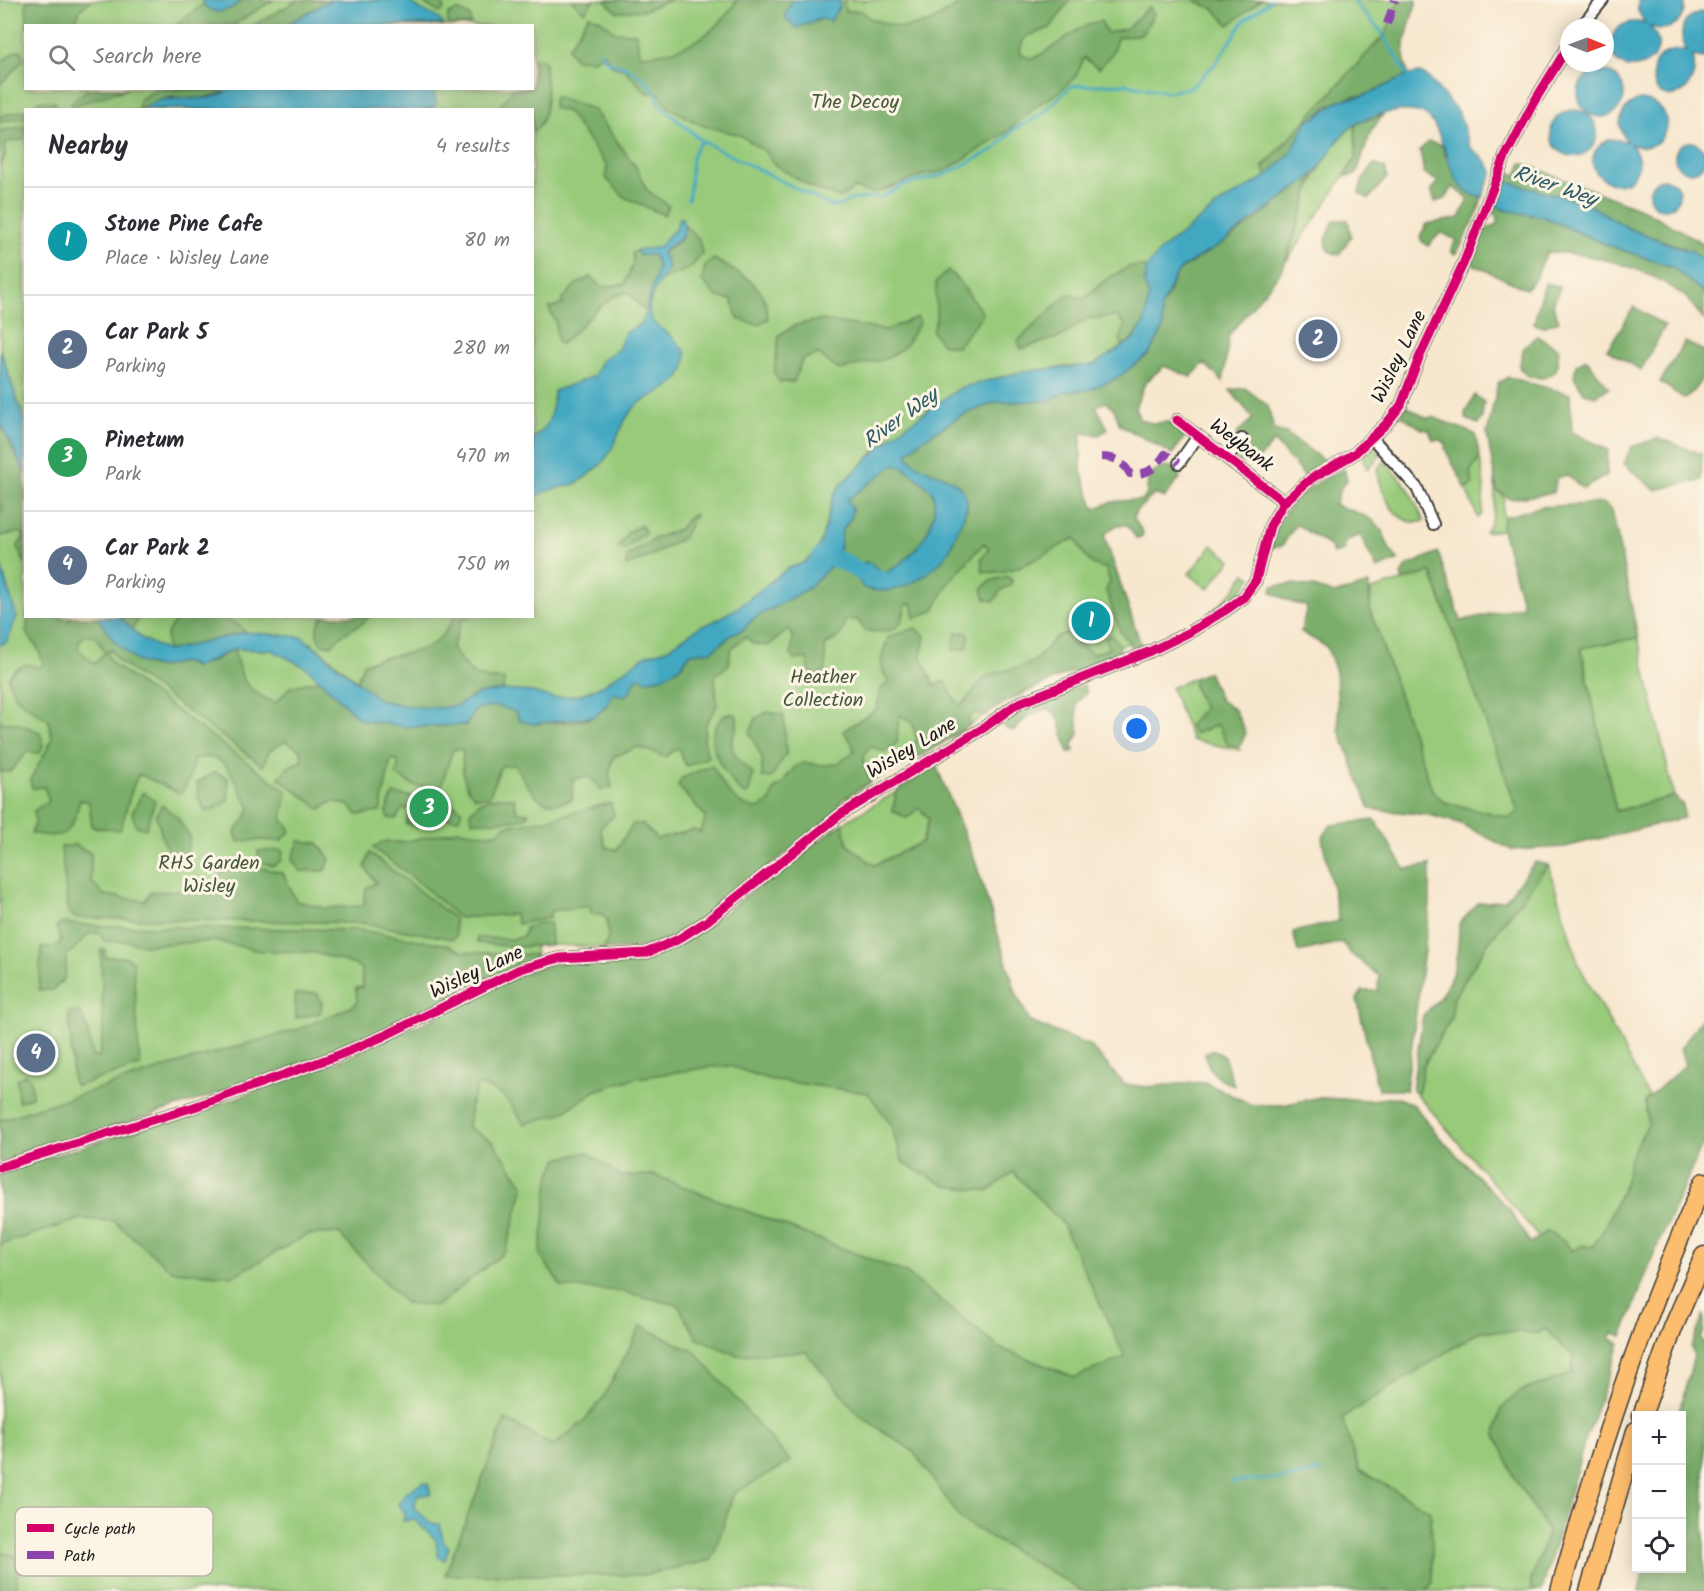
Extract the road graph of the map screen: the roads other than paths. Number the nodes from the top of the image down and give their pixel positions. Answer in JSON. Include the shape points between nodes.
{"nodes":[{"id":1,"x":1603,"y":0,"type":"edge"},
{"id":2,"x":1588,"y":18,"type":"edge"},
{"id":3,"x":1560,"y":60,"type":"edge"},
{"id":4,"x":1177,"y":420,"type":"dead end"},
{"id":5,"x":1198,"y":436,"type":"junction"},
{"id":6,"x":1372,"y":438,"type":"junction"},
{"id":7,"x":1242,"y":439,"type":"dead end"},
{"id":8,"x":1227,"y":458,"type":"junction"},
{"id":9,"x":1179,"y":463,"type":"dead end"},
{"id":10,"x":1284,"y":502,"type":"junction"},
{"id":11,"x":1433,"y":524,"type":"dead end"},
{"id":12,"x":0,"y":1167,"type":"edge"},
{"id":13,"x":1704,"y":1182,"type":"edge"},
{"id":14,"x":1704,"y":1256,"type":"edge"},
{"id":15,"x":1644,"y":1411,"type":"edge"},
{"id":16,"x":1632,"y":1445,"type":"edge"},
{"id":17,"x":1560,"y":1591,"type":"edge"},
{"id":18,"x":1589,"y":1591,"type":"edge"}],
"edges":[{"from":1,"to":2,"type":"street"},
{"from":3,"to":6,"type":"street","name":"Wisley Lane","via":[[1505,157],[1405,396]]},
{"from":4,"to":5,"type":"street","name":"Weybank"},
{"from":5,"to":8,"type":"street","name":"Weybank"},
{"from":5,"to":9,"type":"street","name":"Weybank"},
{"from":6,"to":10,"type":"street","name":"Wisley Lane"},
{"from":6,"to":11,"type":"street","via":[[1417,488]]},
{"from":7,"to":8,"type":"street","name":"Weybank"},
{"from":8,"to":10,"type":"street","name":"Weybank"},
{"from":10,"to":12,"type":"street","name":"Wisley Lane","via":[[1270,526],[1256,580],[1244,597],[1206,624],[1160,646],[1017,704],[842,814],[677,940],[646,953],[560,958],[520,969],[339,1055],[194,1107]]},
{"from":13,"to":17,"type":"highway","via":[[1616,1402]]},
{"from":14,"to":15,"type":"highway"},
{"from":16,"to":18,"type":"highway"}]}
